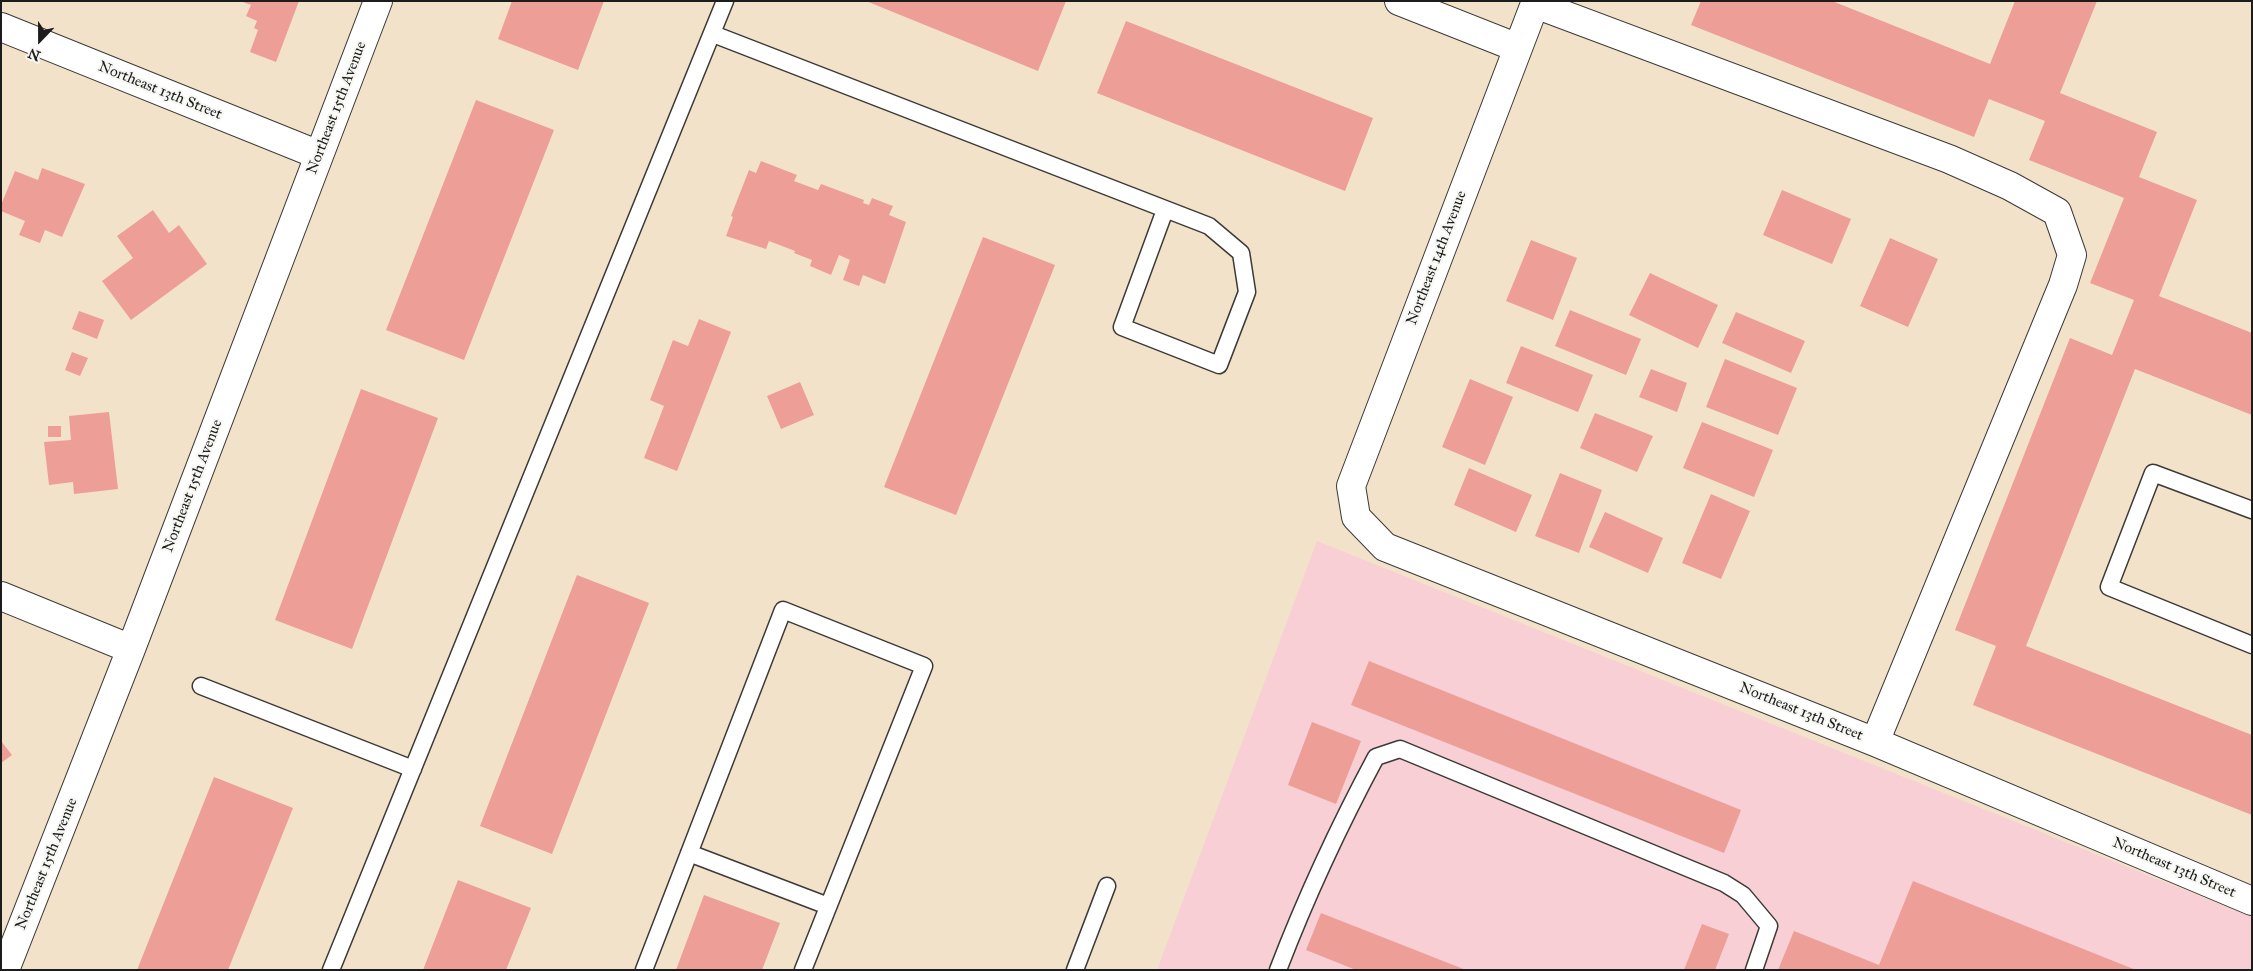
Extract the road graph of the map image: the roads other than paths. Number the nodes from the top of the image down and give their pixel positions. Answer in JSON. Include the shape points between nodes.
{"nodes":[{"id":1,"x":378,"y":1,"type":"edge"},
{"id":2,"x":725,"y":1,"type":"edge"},
{"id":3,"x":1399,"y":1,"type":"edge"},
{"id":4,"x":1535,"y":3,"type":"edge"},
{"id":5,"x":1,"y":27,"type":"edge"},
{"id":6,"x":713,"y":34,"type":"junction"},
{"id":7,"x":1518,"y":48,"type":"junction"},
{"id":8,"x":319,"y":155,"type":"junction"},
{"id":9,"x":1165,"y":210,"type":"junction"},
{"id":10,"x":2252,"y":510,"type":"edge"},
{"id":11,"x":1356,"y":517,"type":"joint"},
{"id":12,"x":1,"y":596,"type":"edge"},
{"id":13,"x":2252,"y":645,"type":"edge"},
{"id":14,"x":131,"y":649,"type":"junction"},
{"id":15,"x":200,"y":686,"type":"dead end"},
{"id":16,"x":1875,"y":742,"type":"junction"},
{"id":17,"x":413,"y":769,"type":"junction"},
{"id":18,"x":689,"y":853,"type":"junction"},
{"id":19,"x":1107,"y":886,"type":"dead end"},
{"id":20,"x":2252,"y":901,"type":"edge"},
{"id":21,"x":828,"y":906,"type":"junction"},
{"id":22,"x":5,"y":970,"type":"edge"},
{"id":23,"x":331,"y":970,"type":"edge"},
{"id":24,"x":644,"y":970,"type":"edge"},
{"id":25,"x":803,"y":970,"type":"edge"},
{"id":26,"x":1075,"y":970,"type":"edge"},
{"id":27,"x":1278,"y":970,"type":"edge"},
{"id":28,"x":1754,"y":970,"type":"edge"}],
"edges":[{"from":1,"to":8,"type":"street","name":"Northeast 15th Avenue"},
{"from":2,"to":6,"type":"lane"},
{"from":3,"to":7,"type":"street"},
{"from":4,"to":7,"type":"street","name":"Northeast 14th Avenue"},
{"from":4,"to":16,"type":"street","via":[[1949,160],[2010,186],[2058,212],[2072,255],[2063,285]]},
{"from":5,"to":8,"type":"street","name":"Northeast 13th Street"},
{"from":6,"to":9,"type":"lane"},
{"from":6,"to":17,"type":"lane"},
{"from":7,"to":11,"type":"street","name":"Northeast 14th Avenue","via":[[1351,486]]},
{"from":8,"to":14,"type":"street","name":"Northeast 15th Avenue"},
{"from":9,"to":9,"type":"lane","via":[[1122,327],[1219,365],[1247,292],[1241,253],[1209,226]]},
{"from":10,"to":13,"type":"lane","via":[[2153,473],[2109,587]]},
{"from":11,"to":16,"type":"street","name":"Northeast 13th Street","via":[[1385,547]]},
{"from":12,"to":14,"type":"street"},
{"from":14,"to":22,"type":"street","name":"Northeast 15th Avenue"},
{"from":15,"to":17,"type":"lane"},
{"from":16,"to":20,"type":"street","name":"Northeast 13th Street"},
{"from":17,"to":23,"type":"lane"},
{"from":18,"to":21,"type":"lane"},
{"from":18,"to":21,"type":"lane","via":[[783,610],[924,666]]},
{"from":18,"to":24,"type":"lane"},
{"from":19,"to":26,"type":"lane"},
{"from":21,"to":25,"type":"lane"},
{"from":27,"to":28,"type":"lane","via":[[1347,811],[1376,757],[1400,750],[1724,883],[1744,895],[1769,926]]}]}
